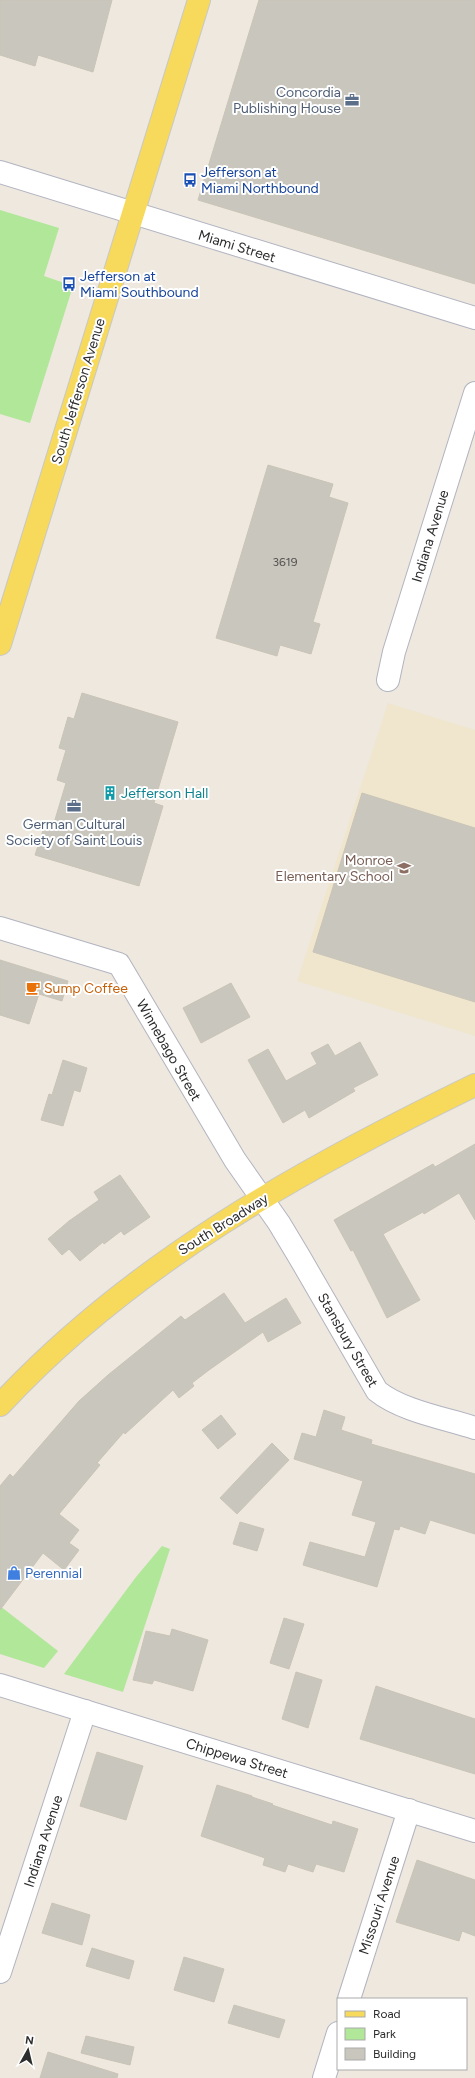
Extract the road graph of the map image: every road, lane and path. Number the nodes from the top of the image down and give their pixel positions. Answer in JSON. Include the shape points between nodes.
{"nodes":[{"id":1,"x":199,"y":0,"type":"edge"},
{"id":2,"x":0,"y":172,"type":"edge"},
{"id":3,"x":133,"y":214,"type":"junction"},
{"id":4,"x":475,"y":318,"type":"edge"},
{"id":5,"x":475,"y":393,"type":"edge"},
{"id":6,"x":0,"y":644,"type":"edge"},
{"id":7,"x":388,"y":680,"type":"dead end"},
{"id":8,"x":0,"y":928,"type":"edge"},
{"id":9,"x":475,"y":1085,"type":"edge"},
{"id":10,"x":262,"y":1199,"type":"junction"},
{"id":11,"x":0,"y":1405,"type":"edge"},
{"id":12,"x":475,"y":1428,"type":"edge"},
{"id":13,"x":0,"y":1685,"type":"edge"},
{"id":14,"x":85,"y":1711,"type":"junction"},
{"id":15,"x":408,"y":1810,"type":"junction"},
{"id":16,"x":475,"y":1831,"type":"edge"},
{"id":17,"x":0,"y":1972,"type":"edge"},
{"id":18,"x":349,"y":1998,"type":"edge"},
{"id":19,"x":337,"y":2036,"type":"edge"},
{"id":20,"x":324,"y":2078,"type":"edge"}],
"edges":[{"from":1,"to":3,"type":"main road","name":"South Jefferson Avenue"},
{"from":2,"to":3,"type":"street","name":"Miami Street"},
{"from":3,"to":4,"type":"street","name":"Miami Street"},
{"from":3,"to":6,"type":"main road","name":"South Jefferson Avenue"},
{"from":5,"to":7,"type":"street","name":"Indiana Avenue","via":[[396,644]]},
{"from":8,"to":10,"type":"street","name":"Winnebago Street","via":[[119,964],[235,1160]]},
{"from":9,"to":10,"type":"main road","name":"South Broadway","via":[[370,1137]]},
{"from":10,"to":11,"type":"main road","name":"South Broadway","via":[[189,1244],[138,1280],[67,1339]]},
{"from":10,"to":12,"type":"street","name":"Stansbury Street","via":[[300,1258],[377,1391],[388,1400]]},
{"from":13,"to":14,"type":"street","name":"Chippewa Street"},
{"from":14,"to":15,"type":"street","name":"Chippewa Street"},
{"from":14,"to":17,"type":"street","name":"Indiana Avenue"},
{"from":15,"to":16,"type":"street","name":"Chippewa Street"},
{"from":15,"to":18,"type":"street","name":"Missouri Avenue"},
{"from":19,"to":20,"type":"street"}]}
